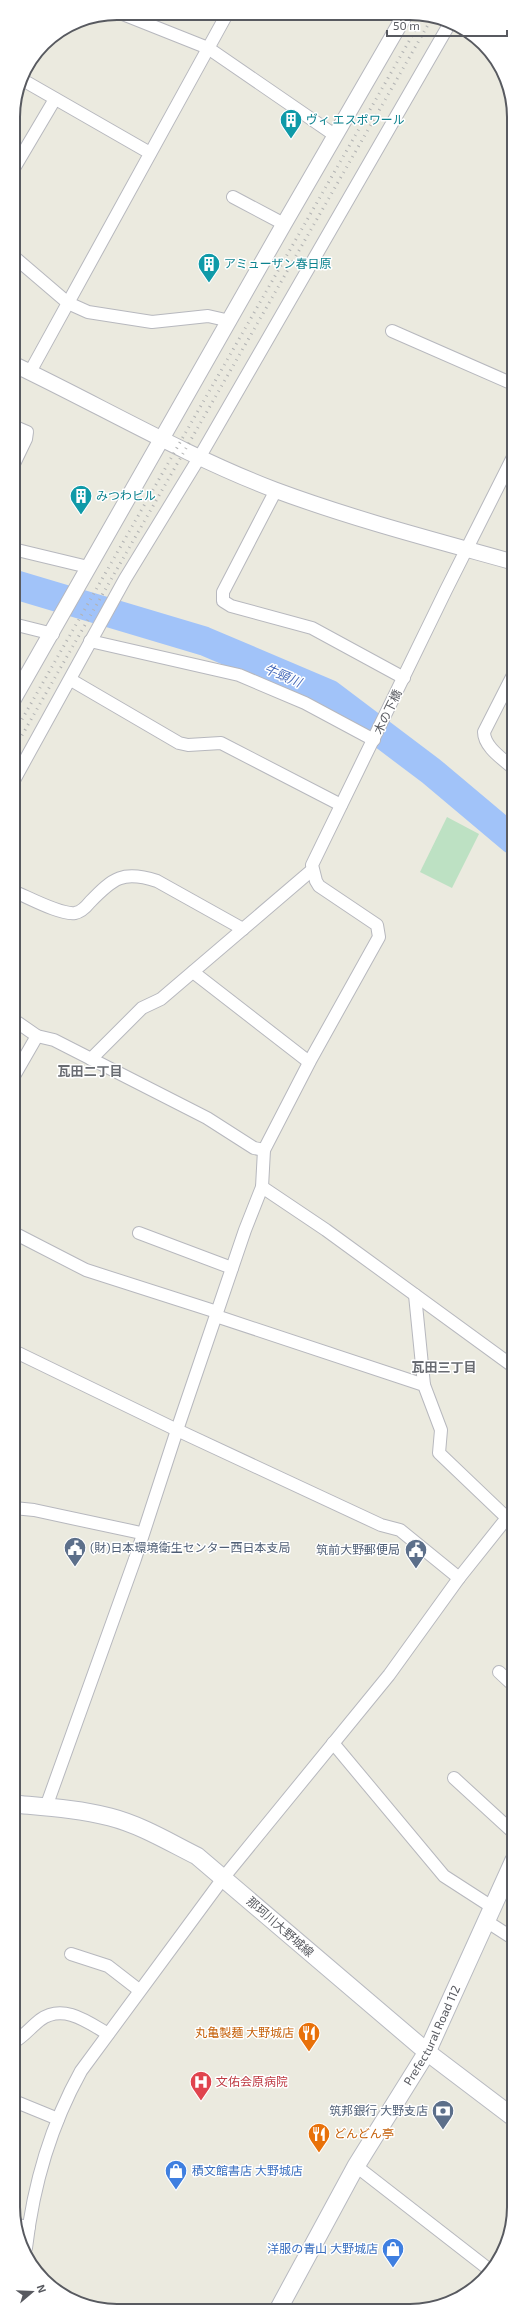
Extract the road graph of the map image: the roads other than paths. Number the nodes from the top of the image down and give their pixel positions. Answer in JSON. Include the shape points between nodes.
{"nodes":[{"id":1,"x":138,"y":20,"type":"edge"},
{"id":2,"x":224,"y":20,"type":"edge"},
{"id":3,"x":402,"y":20,"type":"edge"},
{"id":4,"x":448,"y":27,"type":"edge"},
{"id":5,"x":208,"y":48,"type":"junction"},
{"id":6,"x":26,"y":82,"type":"edge"},
{"id":7,"x":54,"y":99,"type":"junction"},
{"id":8,"x":336,"y":136,"type":"junction"},
{"id":9,"x":150,"y":153,"type":"junction"},
{"id":10,"x":20,"y":158,"type":"edge"},
{"id":11,"x":233,"y":198,"type":"dead end"},
{"id":12,"x":284,"y":224,"type":"junction"},
{"id":13,"x":20,"y":262,"type":"edge"},
{"id":14,"x":68,"y":303,"type":"junction"},
{"id":15,"x":230,"y":321,"type":"junction"},
{"id":16,"x":392,"y":331,"type":"dead end"},
{"id":17,"x":20,"y":367,"type":"edge"},
{"id":18,"x":30,"y":372,"type":"junction"},
{"id":19,"x":507,"y":381,"type":"edge"},
{"id":20,"x":20,"y":429,"type":"edge"},
{"id":21,"x":161,"y":439,"type":"junction"},
{"id":22,"x":20,"y":451,"type":"edge"},
{"id":23,"x":199,"y":458,"type":"junction"},
{"id":24,"x":507,"y":469,"type":"edge"},
{"id":25,"x":276,"y":490,"type":"junction"},
{"id":26,"x":467,"y":549,"type":"junction"},
{"id":27,"x":20,"y":552,"type":"edge"},
{"id":28,"x":507,"y":560,"type":"edge"},
{"id":29,"x":88,"y":567,"type":"junction"},
{"id":30,"x":20,"y":626,"type":"edge"},
{"id":31,"x":53,"y":634,"type":"junction"},
{"id":32,"x":90,"y":641,"type":"junction"},
{"id":33,"x":71,"y":680,"type":"junction"},
{"id":34,"x":403,"y":681,"type":"junction"},
{"id":35,"x":507,"y":687,"type":"edge"},
{"id":36,"x":20,"y":688,"type":"edge"},
{"id":37,"x":374,"y":740,"type":"junction"},
{"id":38,"x":507,"y":762,"type":"edge"},
{"id":39,"x":20,"y":770,"type":"edge"},
{"id":40,"x":341,"y":805,"type":"junction"},
{"id":41,"x":312,"y":870,"type":"junction"},
{"id":42,"x":20,"y":893,"type":"edge"},
{"id":43,"x":243,"y":929,"type":"junction"},
{"id":44,"x":193,"y":972,"type":"junction"},
{"id":45,"x":20,"y":1024,"type":"edge"},
{"id":46,"x":37,"y":1036,"type":"junction"},
{"id":47,"x":91,"y":1059,"type":"junction"},
{"id":48,"x":310,"y":1062,"type":"junction"},
{"id":49,"x":20,"y":1066,"type":"edge"},
{"id":50,"x":264,"y":1150,"type":"junction"},
{"id":51,"x":262,"y":1187,"type":"junction"},
{"id":52,"x":138,"y":1233,"type":"dead end"},
{"id":53,"x":20,"y":1236,"type":"edge"},
{"id":54,"x":232,"y":1268,"type":"junction"},
{"id":55,"x":416,"y":1295,"type":"junction"},
{"id":56,"x":217,"y":1314,"type":"junction"},
{"id":57,"x":20,"y":1354,"type":"edge"},
{"id":58,"x":507,"y":1362,"type":"edge"},
{"id":59,"x":424,"y":1385,"type":"junction"},
{"id":60,"x":177,"y":1430,"type":"junction"},
{"id":61,"x":20,"y":1509,"type":"edge"},
{"id":62,"x":507,"y":1510,"type":"edge"},
{"id":63,"x":507,"y":1517,"type":"edge"},
{"id":64,"x":141,"y":1534,"type":"junction"},
{"id":65,"x":459,"y":1578,"type":"junction"},
{"id":66,"x":499,"y":1672,"type":"dead end"},
{"id":67,"x":507,"y":1679,"type":"edge"},
{"id":68,"x":333,"y":1743,"type":"junction"},
{"id":69,"x":454,"y":1778,"type":"dead end"},
{"id":70,"x":20,"y":1805,"type":"edge"},
{"id":71,"x":46,"y":1807,"type":"junction"},
{"id":72,"x":507,"y":1827,"type":"edge"},
{"id":73,"x":507,"y":1875,"type":"edge"},
{"id":74,"x":224,"y":1877,"type":"junction"},
{"id":75,"x":489,"y":1914,"type":"junction"},
{"id":76,"x":507,"y":1932,"type":"edge"},
{"id":77,"x":71,"y":1954,"type":"dead end"},
{"id":78,"x":139,"y":1990,"type":"junction"},
{"id":79,"x":108,"y":2034,"type":"junction"},
{"id":80,"x":20,"y":2037,"type":"edge"},
{"id":81,"x":427,"y":2052,"type":"junction"},
{"id":82,"x":20,"y":2103,"type":"edge"},
{"id":83,"x":507,"y":2113,"type":"edge"},
{"id":84,"x":58,"y":2119,"type":"junction"},
{"id":85,"x":356,"y":2166,"type":"junction"},
{"id":86,"x":22,"y":2226,"type":"edge"},
{"id":87,"x":29,"y":2228,"type":"junction"},
{"id":88,"x":27,"y":2243,"type":"edge"},
{"id":89,"x":486,"y":2267,"type":"edge"},
{"id":90,"x":281,"y":2304,"type":"edge"}],
"edges":[{"from":1,"to":5,"type":"street"},
{"from":2,"to":5,"type":"street"},
{"from":3,"to":8,"type":"street"},
{"from":4,"to":23,"type":"street"},
{"from":5,"to":8,"type":"street"},
{"from":5,"to":9,"type":"street"},
{"from":6,"to":7,"type":"street"},
{"from":7,"to":9,"type":"street"},
{"from":7,"to":10,"type":"street"},
{"from":8,"to":12,"type":"street"},
{"from":9,"to":14,"type":"street"},
{"from":11,"to":12,"type":"street"},
{"from":12,"to":15,"type":"street"},
{"from":13,"to":14,"type":"street"},
{"from":14,"to":15,"type":"street","via":[[88,312],[123,319],[152,322],[208,316]]},
{"from":14,"to":18,"type":"street"},
{"from":15,"to":21,"type":"street"},
{"from":16,"to":19,"type":"street"},
{"from":17,"to":18,"type":"street"},
{"from":18,"to":21,"type":"street"},
{"from":20,"to":22,"type":"street","via":[[27,432]]},
{"from":21,"to":23,"type":"street"},
{"from":21,"to":29,"type":"street"},
{"from":23,"to":25,"type":"street"},
{"from":23,"to":32,"type":"street"},
{"from":24,"to":26,"type":"street","name":"木の下橋"},
{"from":25,"to":26,"type":"street","via":[[375,523]]},
{"from":25,"to":34,"type":"street","via":[[223,592],[223,601],[231,606],[312,628]]},
{"from":26,"to":28,"type":"street"},
{"from":26,"to":34,"type":"street","name":"木の下橋"},
{"from":27,"to":29,"type":"street"},
{"from":29,"to":31,"type":"street"},
{"from":30,"to":31,"type":"street"},
{"from":31,"to":36,"type":"street"},
{"from":32,"to":33,"type":"street"},
{"from":32,"to":37,"type":"street","via":[[239,675],[305,703]]},
{"from":33,"to":39,"type":"street"},
{"from":33,"to":40,"type":"street","via":[[179,743],[221,743]]},
{"from":34,"to":37,"type":"street","name":"木の下橋"},
{"from":35,"to":38,"type":"street","via":[[484,732],[484,738]]},
{"from":37,"to":40,"type":"street","name":"木の下橋"},
{"from":40,"to":41,"type":"street","name":"木の下橋","via":[[312,865]]},
{"from":41,"to":43,"type":"street"},
{"from":41,"to":48,"type":"street","via":[[319,886],[377,925],[380,931],[377,943]]},
{"from":42,"to":43,"type":"street","via":[[65,912],[75,913],[83,909],[115,879],[145,877],[157,881]]},
{"from":43,"to":44,"type":"street"},
{"from":44,"to":47,"type":"street","via":[[160,999],[142,1008]]},
{"from":44,"to":48,"type":"street"},
{"from":45,"to":46,"type":"street"},
{"from":46,"to":47,"type":"street","via":[[54,1040]]},
{"from":46,"to":49,"type":"street"},
{"from":47,"to":50,"type":"street","via":[[207,1118],[254,1148]]},
{"from":48,"to":50,"type":"street"},
{"from":50,"to":51,"type":"street"},
{"from":51,"to":54,"type":"street"},
{"from":51,"to":55,"type":"street"},
{"from":52,"to":54,"type":"street"},
{"from":53,"to":56,"type":"street","via":[[86,1270]]},
{"from":54,"to":56,"type":"street"},
{"from":55,"to":58,"type":"street"},
{"from":55,"to":59,"type":"street"},
{"from":56,"to":59,"type":"street"},
{"from":56,"to":60,"type":"street"},
{"from":57,"to":60,"type":"street"},
{"from":59,"to":62,"type":"street","via":[[441,1430],[440,1453]]},
{"from":60,"to":64,"type":"street"},
{"from":60,"to":65,"type":"street","via":[[381,1525],[400,1530]]},
{"from":61,"to":64,"type":"street"},
{"from":63,"to":65,"type":"street"},
{"from":64,"to":71,"type":"street","via":[[135,1559]]},
{"from":65,"to":68,"type":"street","via":[[389,1675]]},
{"from":66,"to":67,"type":"street"},
{"from":68,"to":74,"type":"street"},
{"from":68,"to":75,"type":"street","via":[[444,1876]]},
{"from":69,"to":72,"type":"street"},
{"from":70,"to":71,"type":"main road","name":"那珂川大野城線"},
{"from":71,"to":74,"type":"main road","name":"那珂川大野城線","via":[[111,1817],[197,1856]]},
{"from":73,"to":75,"type":"main road","name":"Prefectural Road 112"},
{"from":74,"to":78,"type":"street"},
{"from":74,"to":81,"type":"main road","name":"那珂川大野城線"},
{"from":75,"to":76,"type":"street"},
{"from":75,"to":81,"type":"main road","name":"Prefectural Road 112"},
{"from":77,"to":78,"type":"street","via":[[108,1966]]},
{"from":78,"to":79,"type":"street"},
{"from":79,"to":80,"type":"street","via":[[86,2020],[69,2014],[51,2014]]},
{"from":79,"to":84,"type":"street","via":[[81,2071]]},
{"from":81,"to":83,"type":"main road","name":"那珂川大野城線"},
{"from":81,"to":85,"type":"main road","name":"Prefectural Road 112"},
{"from":82,"to":84,"type":"street"},
{"from":84,"to":87,"type":"street","via":[[33,2202]]},
{"from":85,"to":89,"type":"street"},
{"from":85,"to":90,"type":"main road","name":"Prefectural Road 112"},
{"from":86,"to":87,"type":"street"},
{"from":87,"to":88,"type":"street"}]}
